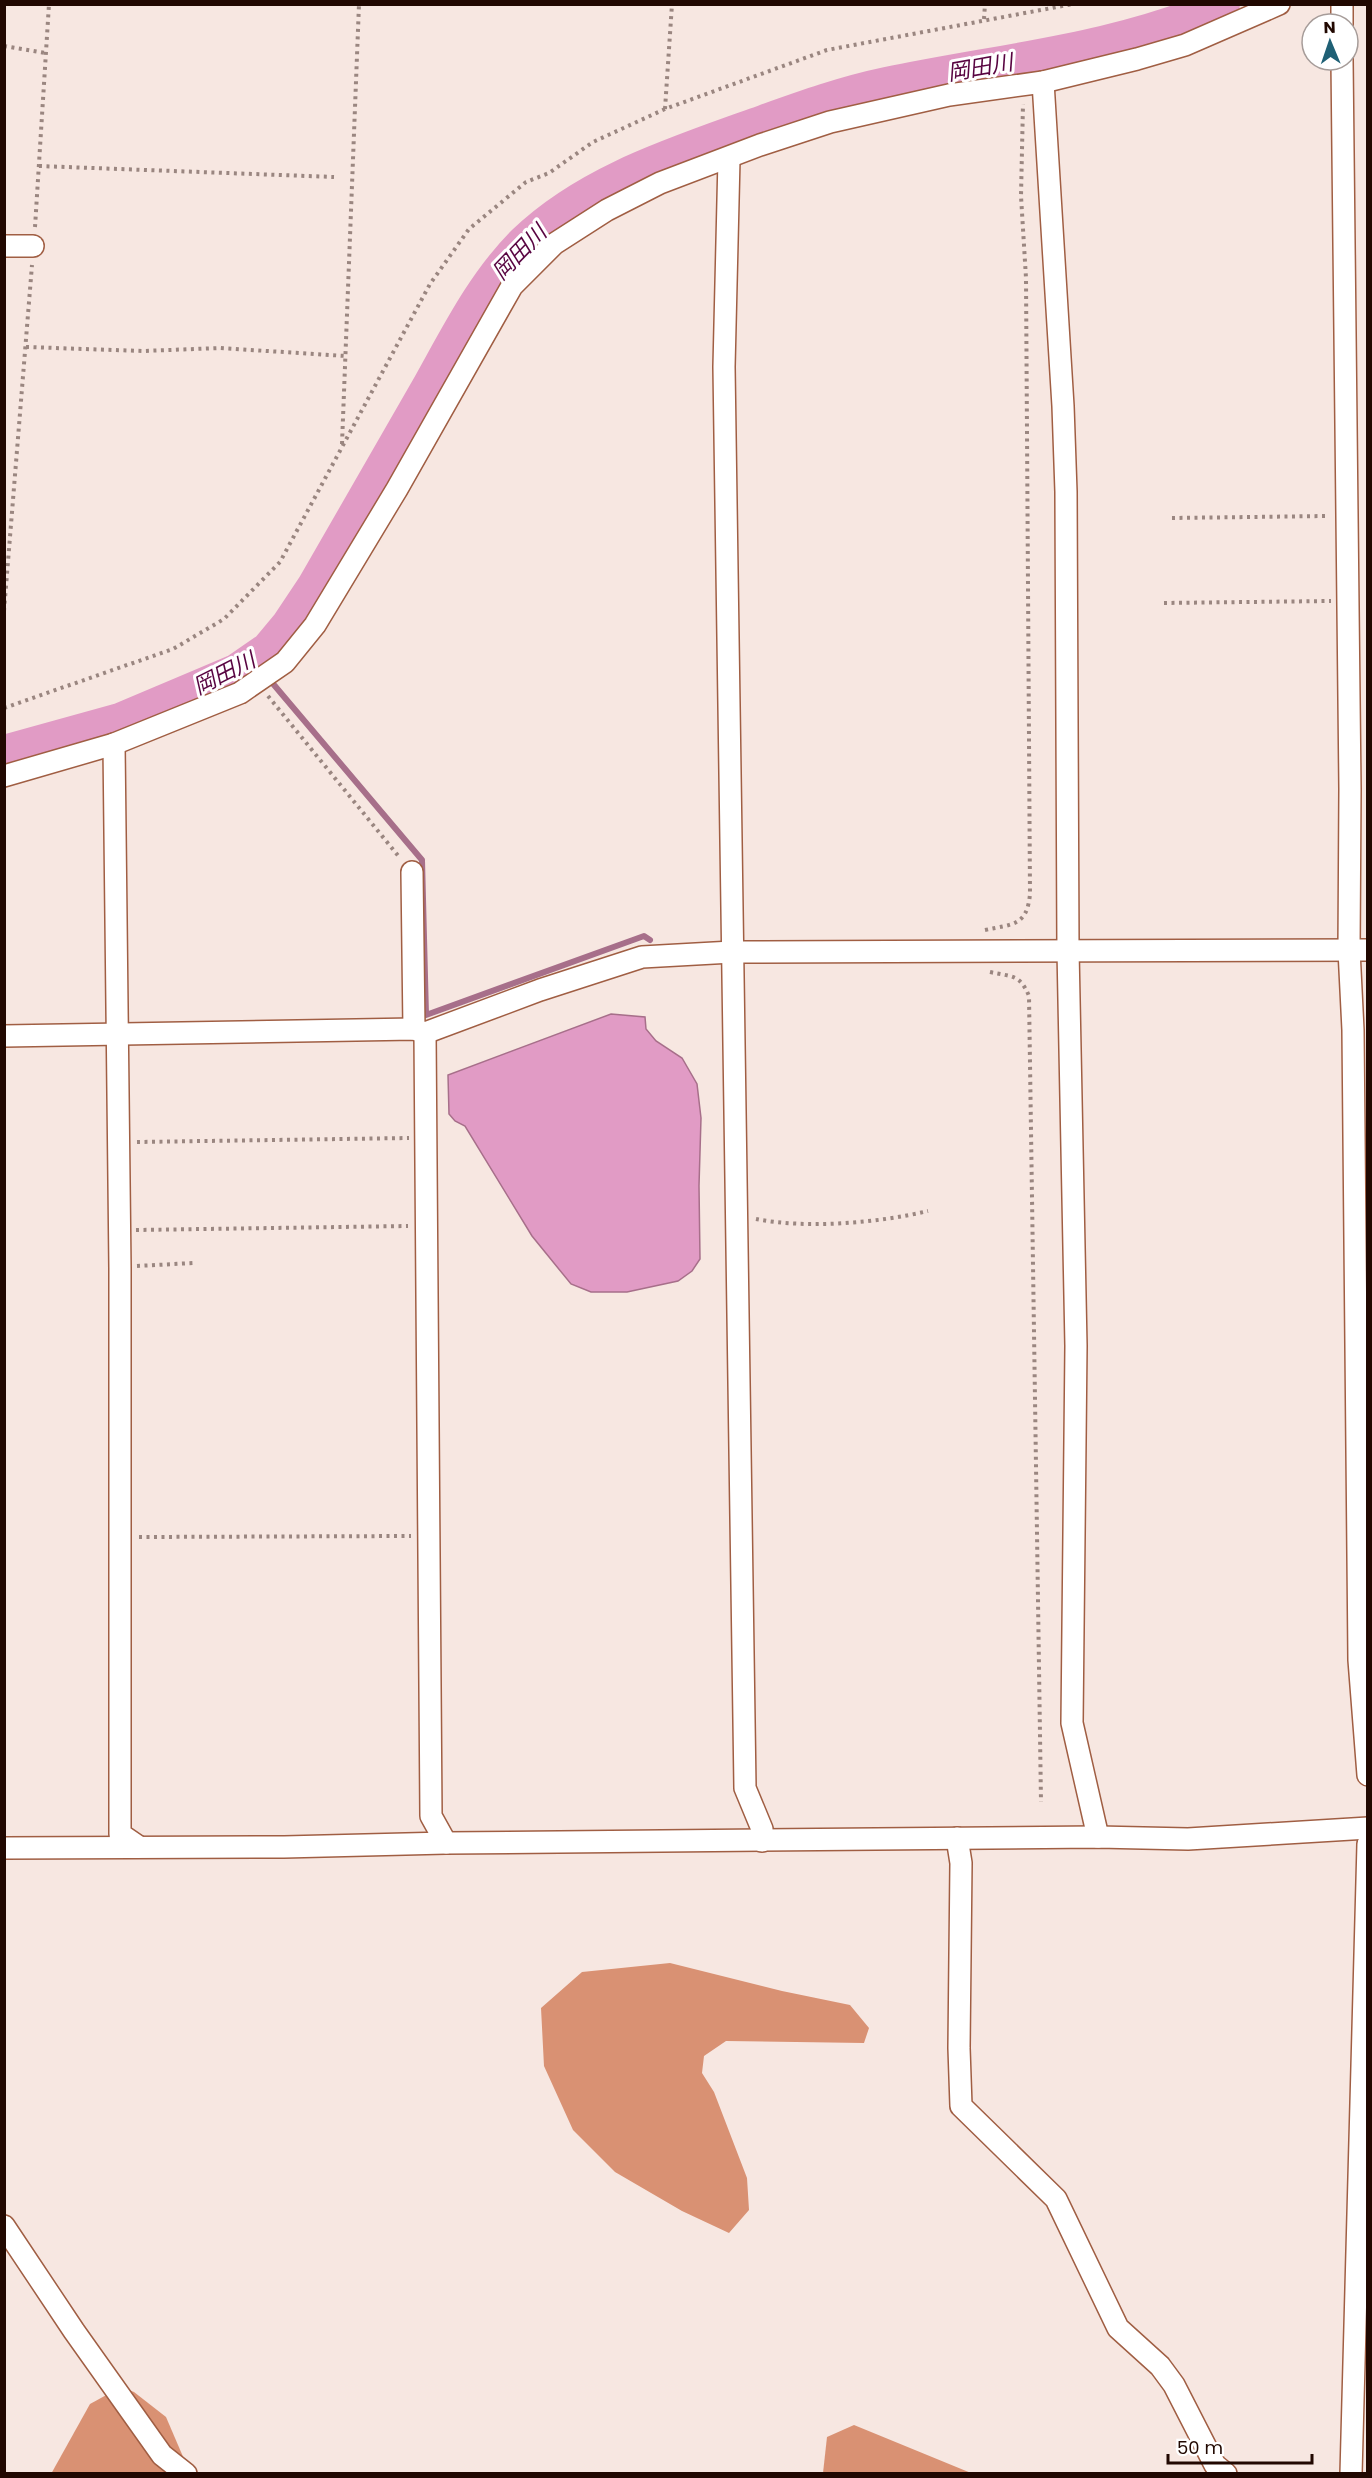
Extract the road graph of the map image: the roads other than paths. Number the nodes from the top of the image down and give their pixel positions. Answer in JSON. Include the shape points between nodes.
{"nodes":[{"id":1,"x":1279,"y":4,"type":"edge"},
{"id":2,"x":1342,"y":72,"type":"edge"},
{"id":3,"x":1043,"y":82,"type":"junction"},
{"id":4,"x":729,"y":159,"type":"junction"},
{"id":5,"x":4,"y":246,"type":"edge"},
{"id":6,"x":33,"y":246,"type":"road end"},
{"id":7,"x":114,"y":744,"type":"junction"},
{"id":8,"x":4,"y":776,"type":"edge"},
{"id":9,"x":412,"y":872,"type":"road end"},
{"id":10,"x":1068,"y":950,"type":"junction"},
{"id":11,"x":1358,"y":950,"type":"edge"},
{"id":12,"x":732,"y":952,"type":"junction"},
{"id":13,"x":420,"y":1031,"type":"junction"},
{"id":14,"x":118,"y":1034,"type":"junction"},
{"id":15,"x":4,"y":1036,"type":"edge"},
{"id":16,"x":1368,"y":1775,"type":"edge"},
{"id":17,"x":1368,"y":1828,"type":"edge"},
{"id":18,"x":1098,"y":1837,"type":"junction"},
{"id":19,"x":957,"y":1838,"type":"junction"},
{"id":20,"x":762,"y":1841,"type":"junction"},
{"id":21,"x":446,"y":1843,"type":"junction"},
{"id":22,"x":1368,"y":1844,"type":"edge"},
{"id":23,"x":139,"y":1847,"type":"junction"},
{"id":24,"x":4,"y":1848,"type":"edge"},
{"id":25,"x":1365,"y":2090,"type":"edge"},
{"id":26,"x":4,"y":2226,"type":"edge"},
{"id":27,"x":186,"y":2474,"type":"edge"},
{"id":28,"x":1226,"y":2474,"type":"edge"},
{"id":29,"x":1351,"y":2474,"type":"edge"}],
"edges":[{"from":1,"to":3,"type":"street","via":[[1185,45]]},
{"from":2,"to":11,"type":"street","via":[[1348,601]]},
{"from":3,"to":4,"type":"street","via":[[949,95],[830,122]]},
{"from":3,"to":10,"type":"street","via":[[1064,406]]},
{"from":4,"to":7,"type":"street","via":[[660,183],[607,210],[554,244],[512,286],[315,625],[285,662],[240,693]]},
{"from":4,"to":12,"type":"street","via":[[724,367]]},
{"from":5,"to":6,"type":"street"},
{"from":7,"to":8,"type":"street"},
{"from":7,"to":14,"type":"street"},
{"from":9,"to":13,"type":"street"},
{"from":10,"to":11,"type":"street"},
{"from":10,"to":12,"type":"street"},
{"from":10,"to":18,"type":"street","via":[[1076,1346],[1072,1723]]},
{"from":11,"to":16,"type":"street","via":[[1353,1030],[1359,1660]]},
{"from":12,"to":13,"type":"street","via":[[642,957]]},
{"from":12,"to":20,"type":"street","via":[[746,1788],[762,1829]]},
{"from":13,"to":14,"type":"street"},
{"from":13,"to":21,"type":"street","via":[[428,1138],[431,1816]]},
{"from":14,"to":15,"type":"street"},
{"from":14,"to":23,"type":"street","via":[[120,1834]]},
{"from":17,"to":18,"type":"street","via":[[1188,1839]]},
{"from":18,"to":19,"type":"street"},
{"from":19,"to":20,"type":"street"},
{"from":19,"to":28,"type":"street","via":[[962,1863],[961,2106],[1056,2199],[1118,2328],[1165,2372],[1215,2465]]},
{"from":20,"to":21,"type":"street"},
{"from":21,"to":23,"type":"street"},
{"from":22,"to":25,"type":"street"},
{"from":23,"to":24,"type":"street"},
{"from":25,"to":29,"type":"street"},
{"from":26,"to":27,"type":"street","via":[[162,2455]]}]}
